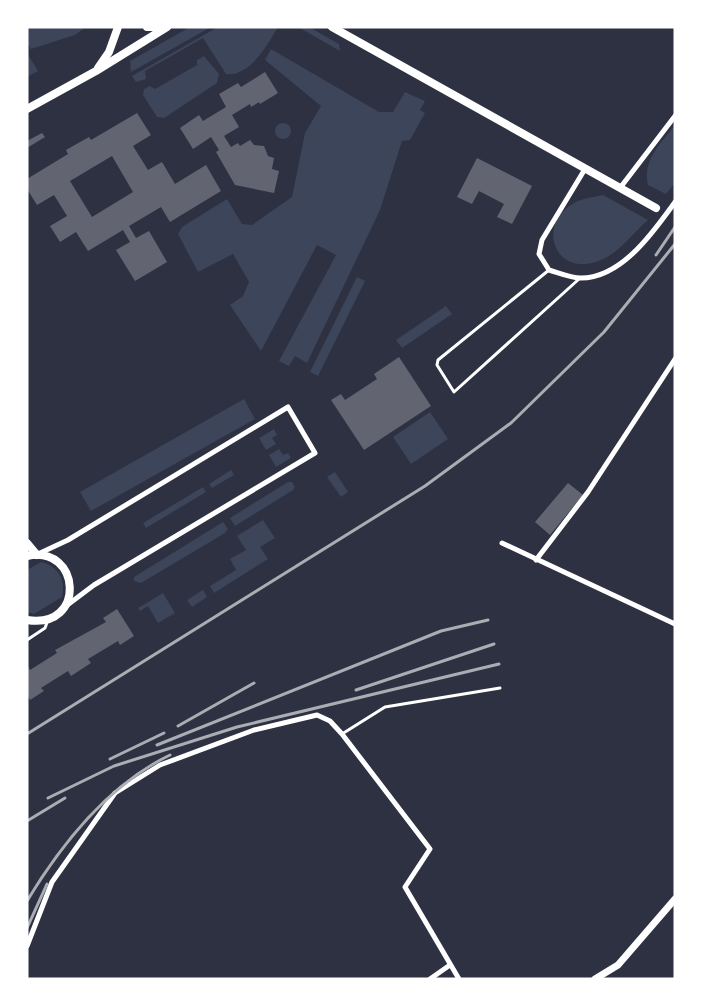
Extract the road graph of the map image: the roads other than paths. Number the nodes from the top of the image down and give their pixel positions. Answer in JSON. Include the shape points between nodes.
{"nodes":[{"id":1,"x":118,"y":27,"type":"edge"},
{"id":2,"x":147,"y":27,"type":"edge"},
{"id":3,"x":166,"y":27,"type":"edge"},
{"id":4,"x":332,"y":27,"type":"edge"},
{"id":5,"x":96,"y":71,"type":"junction"},
{"id":6,"x":27,"y":109,"type":"edge"},
{"id":7,"x":675,"y":116,"type":"edge"},
{"id":8,"x":585,"y":169,"type":"junction"},
{"id":9,"x":620,"y":188,"type":"junction"},
{"id":10,"x":675,"y":202,"type":"edge"},
{"id":11,"x":656,"y":208,"type":"dead end"},
{"id":12,"x":549,"y":270,"type":"junction"},
{"id":13,"x":580,"y":278,"type":"junction"},
{"id":14,"x":675,"y":359,"type":"edge"},
{"id":15,"x":27,"y":543,"type":"edge"},
{"id":16,"x":502,"y":543,"type":"dead end"},
{"id":17,"x":37,"y":555,"type":"junction"},
{"id":18,"x":27,"y":556,"type":"edge"},
{"id":19,"x":536,"y":560,"type":"junction"},
{"id":20,"x":65,"y":607,"type":"junction"},
{"id":21,"x":27,"y":620,"type":"edge"},
{"id":22,"x":48,"y":620,"type":"junction"},
{"id":23,"x":675,"y":624,"type":"edge"},
{"id":24,"x":27,"y":640,"type":"edge"},
{"id":25,"x":500,"y":688,"type":"dead end"},
{"id":26,"x":342,"y":734,"type":"junction"},
{"id":27,"x":675,"y":899,"type":"edge"},
{"id":28,"x":27,"y":945,"type":"edge"},
{"id":29,"x":450,"y":965,"type":"junction"},
{"id":30,"x":430,"y":979,"type":"edge"},
{"id":31,"x":459,"y":979,"type":"edge"},
{"id":32,"x":595,"y":979,"type":"edge"}],
"edges":[{"from":1,"to":5,"type":"main road","via":[[109,52]]},
{"from":2,"to":3,"type":"main road"},
{"from":3,"to":5,"type":"main road"},
{"from":4,"to":8,"type":"main road"},
{"from":5,"to":6,"type":"main road"},
{"from":7,"to":9,"type":"street"},
{"from":8,"to":9,"type":"main road"},
{"from":8,"to":12,"type":"street","via":[[542,240],[539,254]]},
{"from":9,"to":11,"type":"main road"},
{"from":10,"to":13,"type":"street","via":[[633,254],[600,274]]},
{"from":12,"to":13,"type":"street"},
{"from":12,"to":13,"type":"lane","via":[[438,360],[437,365],[454,392]]},
{"from":14,"to":19,"type":"street","via":[[588,492]]},
{"from":15,"to":17,"type":"main road"},
{"from":16,"to":19,"type":"street"},
{"from":17,"to":18,"type":"main road"},
{"from":17,"to":20,"type":"main road","via":[[55,560],[67,573],[70,590]]},
{"from":17,"to":20,"type":"street","via":[[288,407],[315,453],[94,585]]},
{"from":19,"to":23,"type":"street"},
{"from":20,"to":22,"type":"main road"},
{"from":21,"to":22,"type":"main road"},
{"from":22,"to":24,"type":"lane","via":[[45,628]]},
{"from":25,"to":26,"type":"lane","via":[[385,707]]},
{"from":26,"to":28,"type":"street","via":[[330,721],[317,715],[264,727],[160,765],[115,793],[52,882]]},
{"from":26,"to":29,"type":"street","via":[[430,849],[405,887]]},
{"from":27,"to":32,"type":"street","via":[[618,965]]},
{"from":29,"to":30,"type":"street"},
{"from":29,"to":31,"type":"street"}]}
